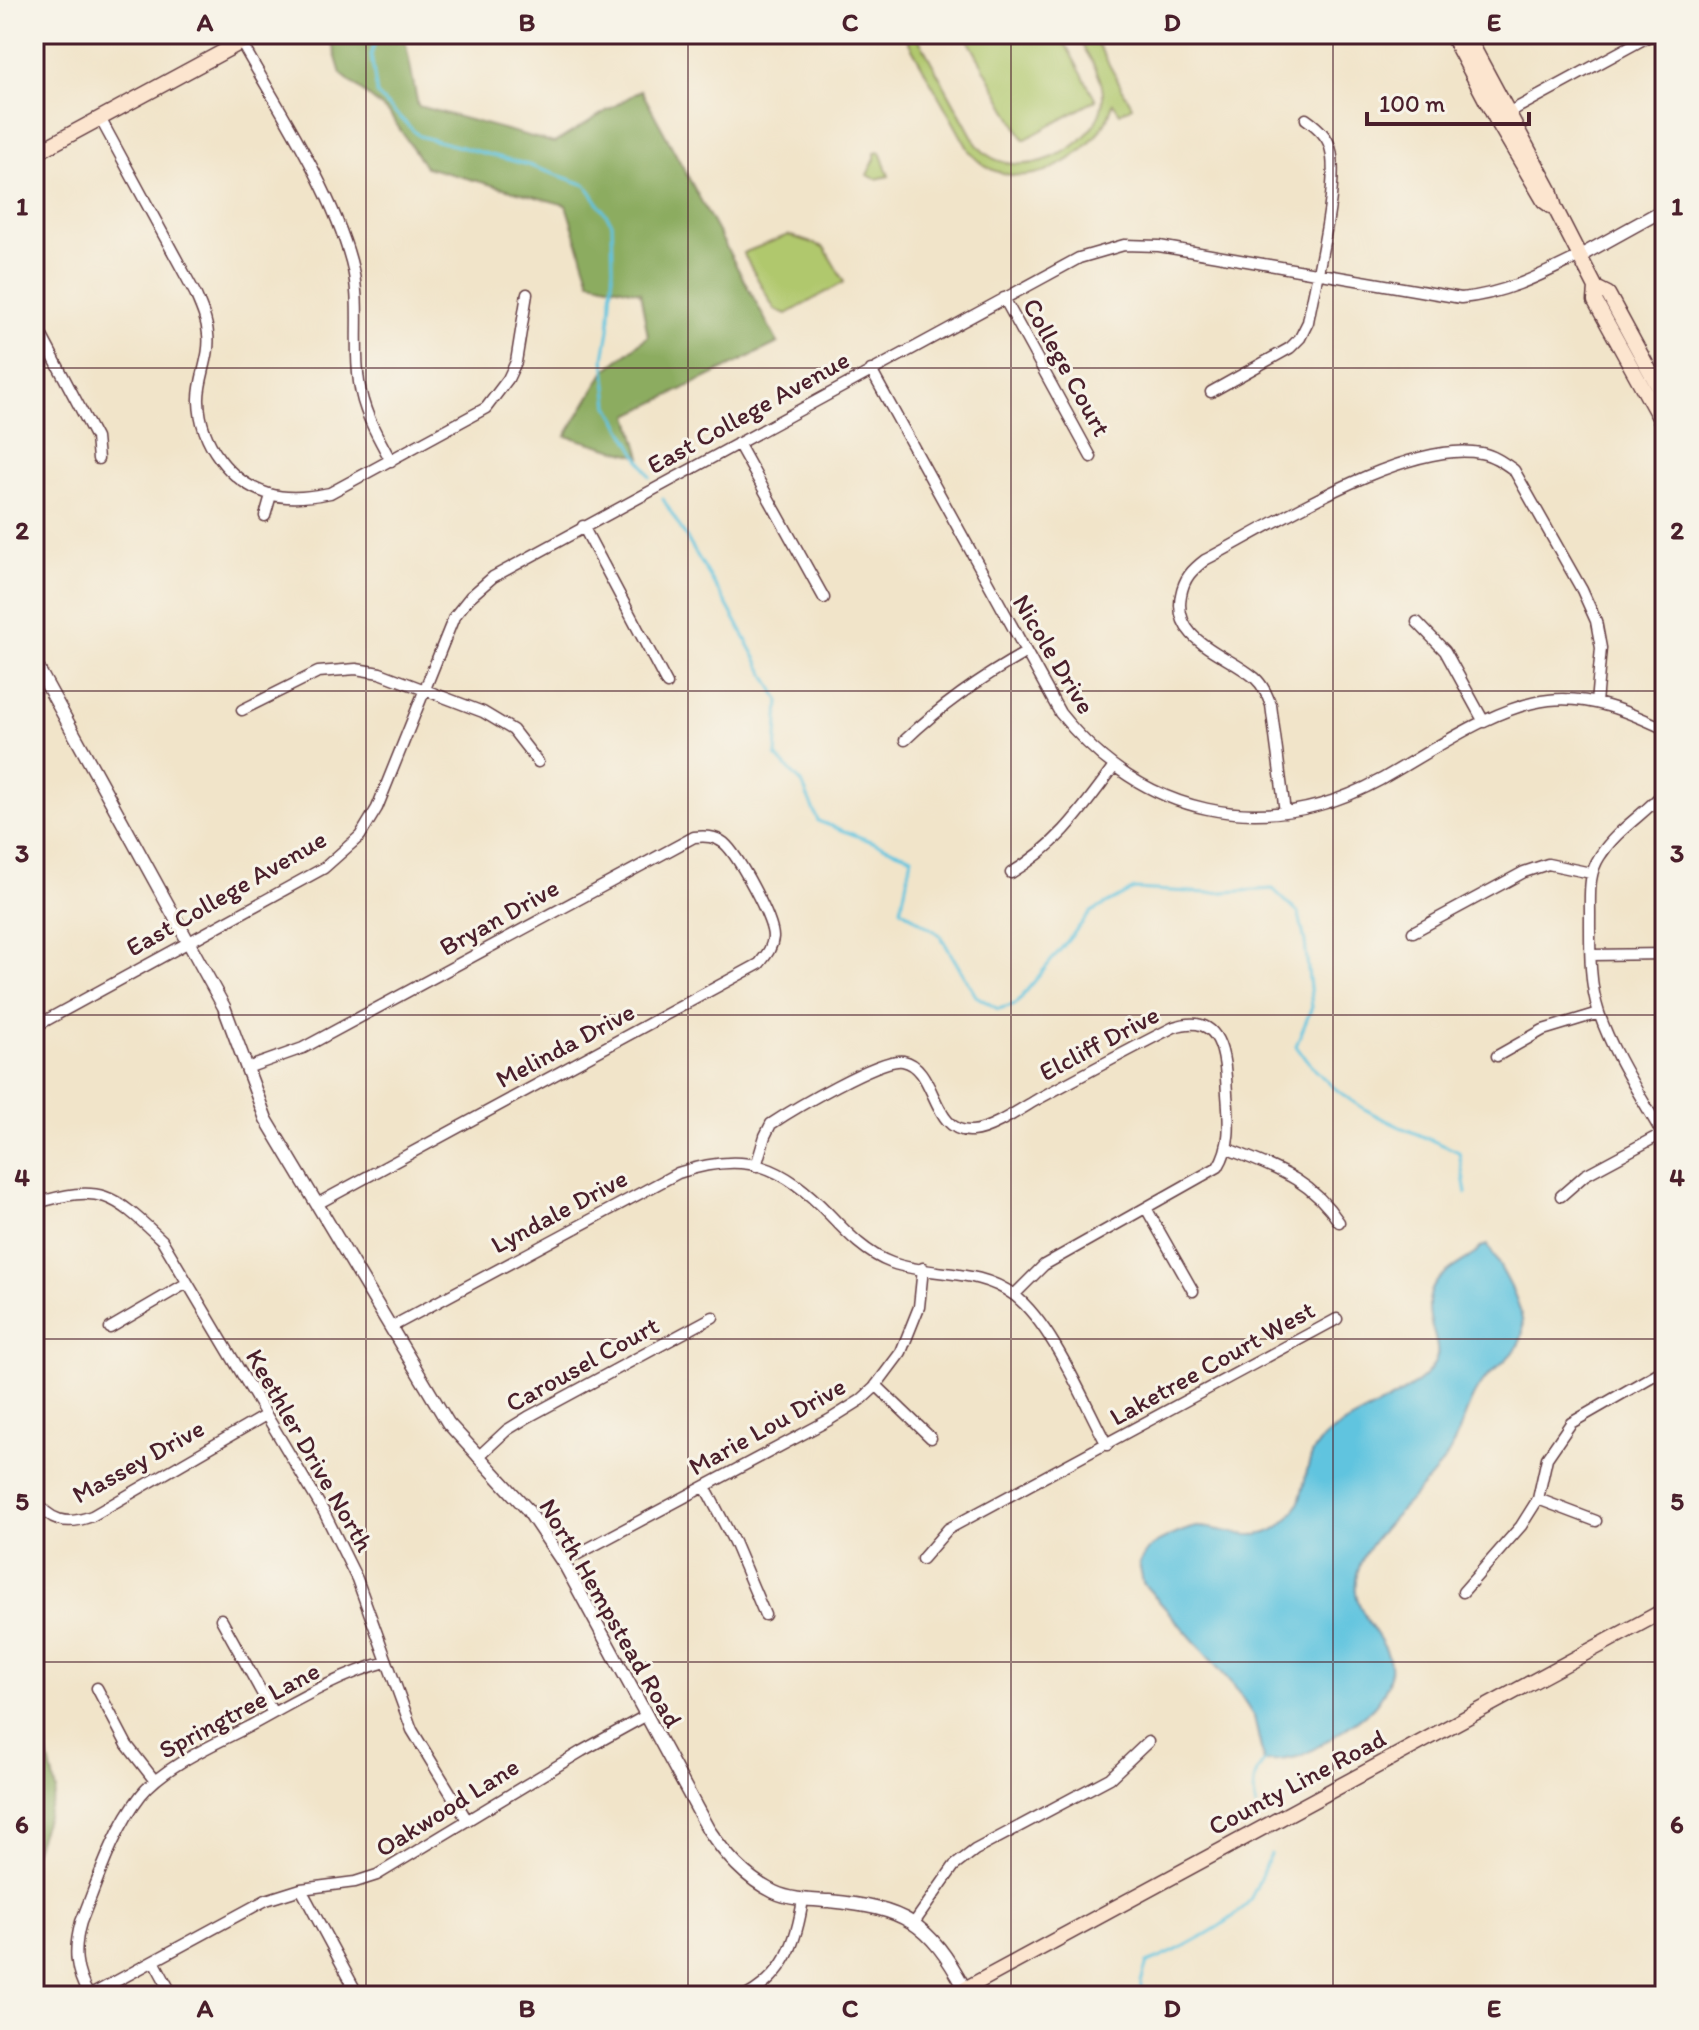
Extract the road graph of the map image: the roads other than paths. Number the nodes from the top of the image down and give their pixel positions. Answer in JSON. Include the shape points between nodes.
{"nodes":[{"id":1,"x":256,"y":34,"type":"edge"},
{"id":2,"x":1451,"y":34,"type":"edge"},
{"id":3,"x":1466,"y":34,"type":"edge"},
{"id":4,"x":1653,"y":34,"type":"edge"},
{"id":5,"x":241,"y":42,"type":"junction"},
{"id":6,"x":1503,"y":116,"type":"junction"},
{"id":7,"x":100,"y":118,"type":"junction"},
{"id":8,"x":1306,"y":119,"type":"dead end"},
{"id":9,"x":34,"y":154,"type":"edge"},
{"id":10,"x":1665,"y":209,"type":"edge"},
{"id":11,"x":1580,"y":256,"type":"junction"},
{"id":12,"x":1317,"y":274,"type":"junction"},
{"id":13,"x":1596,"y":288,"type":"junction"},
{"id":14,"x":527,"y":294,"type":"dead end"},
{"id":15,"x":1004,"y":298,"type":"junction"},
{"id":16,"x":34,"y":321,"type":"edge"},
{"id":17,"x":871,"y":370,"type":"junction"},
{"id":18,"x":1211,"y":392,"type":"dead end"},
{"id":19,"x":1665,"y":399,"type":"edge"},
{"id":20,"x":1665,"y":428,"type":"edge"},
{"id":21,"x":738,"y":443,"type":"junction"},
{"id":22,"x":1091,"y":457,"type":"dead end"},
{"id":23,"x":98,"y":459,"type":"dead end"},
{"id":24,"x":391,"y":461,"type":"junction"},
{"id":25,"x":271,"y":495,"type":"junction"},
{"id":26,"x":265,"y":516,"type":"dead end"},
{"id":27,"x":583,"y":526,"type":"junction"},
{"id":28,"x":824,"y":598,"type":"dead end"},
{"id":29,"x":1417,"y":622,"type":"dead end"},
{"id":30,"x":1025,"y":653,"type":"junction"},
{"id":31,"x":34,"y":661,"type":"edge"},
{"id":32,"x":667,"y":684,"type":"dead end"},
{"id":33,"x":424,"y":690,"type":"junction"},
{"id":34,"x":1596,"y":703,"type":"junction"},
{"id":35,"x":242,"y":710,"type":"dead end"},
{"id":36,"x":1484,"y":722,"type":"junction"},
{"id":37,"x":1665,"y":729,"type":"edge"},
{"id":38,"x":905,"y":740,"type":"dead end"},
{"id":39,"x":538,"y":762,"type":"dead end"},
{"id":40,"x":1113,"y":768,"type":"junction"},
{"id":41,"x":1665,"y":791,"type":"edge"},
{"id":42,"x":1285,"y":812,"type":"junction"},
{"id":43,"x":1011,"y":873,"type":"dead end"},
{"id":44,"x":1591,"y":873,"type":"junction"},
{"id":45,"x":752,"y":889,"type":"joint"},
{"id":46,"x":1413,"y":932,"type":"dead end"},
{"id":47,"x":188,"y":942,"type":"junction"},
{"id":48,"x":1665,"y":954,"type":"edge"},
{"id":49,"x":1591,"y":955,"type":"junction"},
{"id":50,"x":1599,"y":1013,"type":"junction"},
{"id":51,"x":34,"y":1027,"type":"edge"},
{"id":52,"x":1497,"y":1056,"type":"dead end"},
{"id":53,"x":247,"y":1068,"type":"junction"},
{"id":54,"x":1664,"y":1135,"type":"edge"},
{"id":55,"x":1228,"y":1149,"type":"junction"},
{"id":56,"x":756,"y":1166,"type":"junction"},
{"id":57,"x":1561,"y":1196,"type":"dead end"},
{"id":58,"x":34,"y":1204,"type":"edge"},
{"id":59,"x":317,"y":1204,"type":"junction"},
{"id":60,"x":1146,"y":1208,"type":"junction"},
{"id":61,"x":1339,"y":1222,"type":"dead end"},
{"id":62,"x":923,"y":1268,"type":"junction"},
{"id":63,"x":187,"y":1283,"type":"junction"},
{"id":64,"x":1193,"y":1291,"type":"dead end"},
{"id":65,"x":1014,"y":1295,"type":"junction"},
{"id":66,"x":713,"y":1317,"type":"dead end"},
{"id":67,"x":1337,"y":1319,"type":"dead end"},
{"id":68,"x":391,"y":1327,"type":"junction"},
{"id":69,"x":110,"y":1328,"type":"dead end"},
{"id":70,"x":1665,"y":1369,"type":"edge"},
{"id":71,"x":876,"y":1385,"type":"junction"},
{"id":72,"x":266,"y":1415,"type":"junction"},
{"id":73,"x":931,"y":1438,"type":"dead end"},
{"id":74,"x":1107,"y":1445,"type":"junction"},
{"id":75,"x":478,"y":1457,"type":"junction"},
{"id":76,"x":705,"y":1487,"type":"junction"},
{"id":77,"x":34,"y":1499,"type":"edge"},
{"id":78,"x":1538,"y":1499,"type":"junction"},
{"id":79,"x":1596,"y":1521,"type":"dead end"},
{"id":80,"x":922,"y":1559,"type":"dead end"},
{"id":81,"x":563,"y":1562,"type":"junction"},
{"id":82,"x":1463,"y":1592,"type":"dead end"},
{"id":83,"x":1665,"y":1610,"type":"edge"},
{"id":84,"x":765,"y":1615,"type":"dead end"},
{"id":85,"x":221,"y":1619,"type":"dead end"},
{"id":86,"x":386,"y":1662,"type":"junction"},
{"id":87,"x":97,"y":1688,"type":"dead end"},
{"id":88,"x":273,"y":1713,"type":"junction"},
{"id":89,"x":647,"y":1715,"type":"junction"},
{"id":90,"x":1148,"y":1742,"type":"dead end"},
{"id":91,"x":155,"y":1781,"type":"junction"},
{"id":92,"x":467,"y":1820,"type":"junction"},
{"id":93,"x":301,"y":1889,"type":"junction"},
{"id":94,"x":803,"y":1899,"type":"junction"},
{"id":95,"x":914,"y":1923,"type":"junction"},
{"id":96,"x":154,"y":1961,"type":"junction"},
{"id":97,"x":356,"y":1991,"type":"dead end"},
{"id":98,"x":962,"y":1994,"type":"edge"},
{"id":99,"x":89,"y":1996,"type":"edge"},
{"id":100,"x":173,"y":1996,"type":"edge"},
{"id":101,"x":746,"y":1996,"type":"edge"}],
"edges":[{"from":1,"to":5,"type":"main road"},
{"from":2,"to":6,"type":"main road"},
{"from":3,"to":6,"type":"main road"},
{"from":4,"to":6,"type":"street"},
{"from":5,"to":7,"type":"main road"},
{"from":5,"to":24,"type":"street","via":[[340,229],[357,295],[359,382],[367,418]]},
{"from":6,"to":11,"type":"main road","via":[[1544,201],[1555,208]]},
{"from":7,"to":9,"type":"main road"},
{"from":7,"to":25,"type":"street","via":[[204,315],[209,337],[198,392],[205,433],[224,466]]},
{"from":8,"to":12,"type":"street","via":[[1330,147],[1333,183]]},
{"from":10,"to":11,"type":"street","name":"East College Avenue"},
{"from":11,"to":12,"type":"street","name":"East College Avenue","via":[[1518,286],[1461,298]]},
{"from":11,"to":13,"type":"main road"},
{"from":12,"to":15,"type":"street","name":"East College Avenue","via":[[1124,245],[1079,258]]},
{"from":12,"to":18,"type":"street","via":[[1300,338],[1279,356]]},
{"from":13,"to":19,"type":"main road","via":[[1608,294]]},
{"from":13,"to":20,"type":"main road","via":[[1595,301]]},
{"from":14,"to":24,"type":"street","via":[[516,362],[497,395],[470,419]]},
{"from":15,"to":17,"type":"street","name":"East College Avenue"},
{"from":15,"to":22,"type":"street","name":"College Court"},
{"from":16,"to":23,"type":"street","via":[[96,438]]},
{"from":17,"to":21,"type":"street","name":"East College Avenue"},
{"from":17,"to":30,"type":"street","name":"Nicole Drive"},
{"from":21,"to":27,"type":"street","name":"East College Avenue"},
{"from":21,"to":28,"type":"street"},
{"from":24,"to":25,"type":"street","via":[[330,493]]},
{"from":25,"to":26,"type":"street"},
{"from":27,"to":32,"type":"street"},
{"from":27,"to":33,"type":"street","name":"East College Avenue","via":[[493,577],[470,597],[448,629]]},
{"from":29,"to":36,"type":"street","via":[[1445,651]]},
{"from":30,"to":38,"type":"street","via":[[979,679]]},
{"from":30,"to":40,"type":"street","name":"Nicole Drive","via":[[1060,713]]},
{"from":31,"to":47,"type":"street","name":"North Hempstead Road"},
{"from":33,"to":35,"type":"street","via":[[380,673],[318,672]]},
{"from":33,"to":39,"type":"street","via":[[483,712],[513,730]]},
{"from":33,"to":47,"type":"street","name":"East College Avenue","via":[[377,808],[360,836],[324,868]]},
{"from":34,"to":36,"type":"street","name":"Nicole Drive","via":[[1547,700]]},
{"from":34,"to":37,"type":"street","name":"Nicole Drive"},
{"from":34,"to":42,"type":"street","via":[[1601,648],[1596,621],[1514,470],[1481,452],[1444,454],[1363,476],[1205,560],[1183,583],[1178,610],[1186,629],[1265,691]]},
{"from":36,"to":42,"type":"street","name":"Nicole Drive","via":[[1350,795]]},
{"from":40,"to":42,"type":"street","name":"Nicole Drive","via":[[1147,788],[1209,810]]},
{"from":40,"to":43,"type":"street","via":[[1059,838]]},
{"from":41,"to":44,"type":"street","via":[[1620,829]]},
{"from":44,"to":46,"type":"street","via":[[1548,864]]},
{"from":44,"to":49,"type":"street"},
{"from":45,"to":53,"type":"street","name":"Bryan Drive","via":[[722,841],[694,837],[303,1048]]},
{"from":45,"to":59,"type":"street","name":"Melinda Drive","via":[[773,933],[772,948],[759,964]]},
{"from":47,"to":51,"type":"street","name":"East College Avenue"},
{"from":47,"to":53,"type":"street","name":"North Hempstead Road","via":[[224,1007]]},
{"from":48,"to":49,"type":"street"},
{"from":49,"to":50,"type":"street"},
{"from":50,"to":52,"type":"street","via":[[1543,1030]]},
{"from":50,"to":54,"type":"street"},
{"from":53,"to":59,"type":"street","name":"North Hempstead Road","via":[[266,1119]]},
{"from":54,"to":57,"type":"street","via":[[1585,1175]]},
{"from":55,"to":56,"type":"street","name":"Elcliff Drive","via":[[1220,1042],[1199,1024],[1186,1023],[971,1132],[946,1119],[913,1065],[901,1060],[871,1068],[771,1124]]},
{"from":55,"to":60,"type":"street","via":[[1218,1167]]},
{"from":55,"to":61,"type":"street","via":[[1301,1180]]},
{"from":56,"to":62,"type":"street","name":"Lyndale Drive","via":[[799,1184],[875,1255]]},
{"from":56,"to":68,"type":"street","name":"Lyndale Drive","via":[[739,1162],[678,1173]]},
{"from":58,"to":63,"type":"street","name":"Keethler Drive North","via":[[68,1193],[97,1194],[124,1204],[162,1240]]},
{"from":59,"to":68,"type":"street","name":"North Hempstead Road"},
{"from":60,"to":64,"type":"street"},
{"from":60,"to":65,"type":"street","via":[[1044,1265]]},
{"from":62,"to":65,"type":"street","name":"Lyndale Drive","via":[[986,1279]]},
{"from":62,"to":71,"type":"street","name":"Marie Lou Drive","via":[[919,1307],[901,1352]]},
{"from":63,"to":69,"type":"street"},
{"from":63,"to":72,"type":"street","name":"Keethler Drive North"},
{"from":65,"to":74,"type":"street","via":[[1050,1339]]},
{"from":66,"to":75,"type":"street","name":"Carousel Court","via":[[528,1417]]},
{"from":67,"to":74,"type":"street","name":"Laketree Court West"},
{"from":68,"to":75,"type":"street","name":"North Hempstead Road","via":[[448,1423]]},
{"from":70,"to":78,"type":"street","via":[[1571,1423],[1547,1458]]},
{"from":71,"to":73,"type":"street"},
{"from":71,"to":76,"type":"street","name":"Marie Lou Drive","via":[[829,1420]]},
{"from":72,"to":77,"type":"street","name":"Massey Drive","via":[[77,1522],[45,1514]]},
{"from":72,"to":86,"type":"street","name":"Keethler Drive North","via":[[351,1565]]},
{"from":74,"to":80,"type":"street","name":"Laketree Court West","via":[[948,1529]]},
{"from":75,"to":81,"type":"street","name":"North Hempstead Road","via":[[527,1509]]},
{"from":76,"to":81,"type":"street","name":"Marie Lou Drive"},
{"from":76,"to":84,"type":"street"},
{"from":78,"to":79,"type":"street"},
{"from":78,"to":82,"type":"street"},
{"from":81,"to":89,"type":"street","name":"North Hempstead Road"},
{"from":83,"to":98,"type":"main road","name":"County Line Road"},
{"from":85,"to":88,"type":"street"},
{"from":86,"to":88,"type":"street","name":"Springtree Lane"},
{"from":86,"to":92,"type":"street","name":"Keethler Drive North","via":[[412,1730]]},
{"from":87,"to":91,"type":"street","via":[[127,1745]]},
{"from":88,"to":91,"type":"street","name":"Springtree Lane"},
{"from":89,"to":92,"type":"street","name":"Oakwood Lane"},
{"from":89,"to":94,"type":"street","name":"North Hempstead Road","via":[[721,1848],[755,1881],[775,1893]]},
{"from":90,"to":95,"type":"street","via":[[1110,1778],[954,1866]]},
{"from":91,"to":99,"type":"street","name":"Springtree Lane","via":[[128,1813],[81,1922],[75,1955]]},
{"from":92,"to":93,"type":"street","name":"Oakwood Lane","via":[[377,1875]]},
{"from":93,"to":96,"type":"street","name":"Oakwood Lane","via":[[266,1900]]},
{"from":93,"to":97,"type":"street"},
{"from":94,"to":95,"type":"street","name":"North Hempstead Road","via":[[881,1907]]},
{"from":94,"to":101,"type":"street","via":[[793,1946],[783,1964],[770,1981]]},
{"from":95,"to":98,"type":"street","name":"North Hempstead Road","via":[[944,1952]]},
{"from":96,"to":99,"type":"street","name":"Oakwood Lane"},
{"from":96,"to":100,"type":"street"}]}
